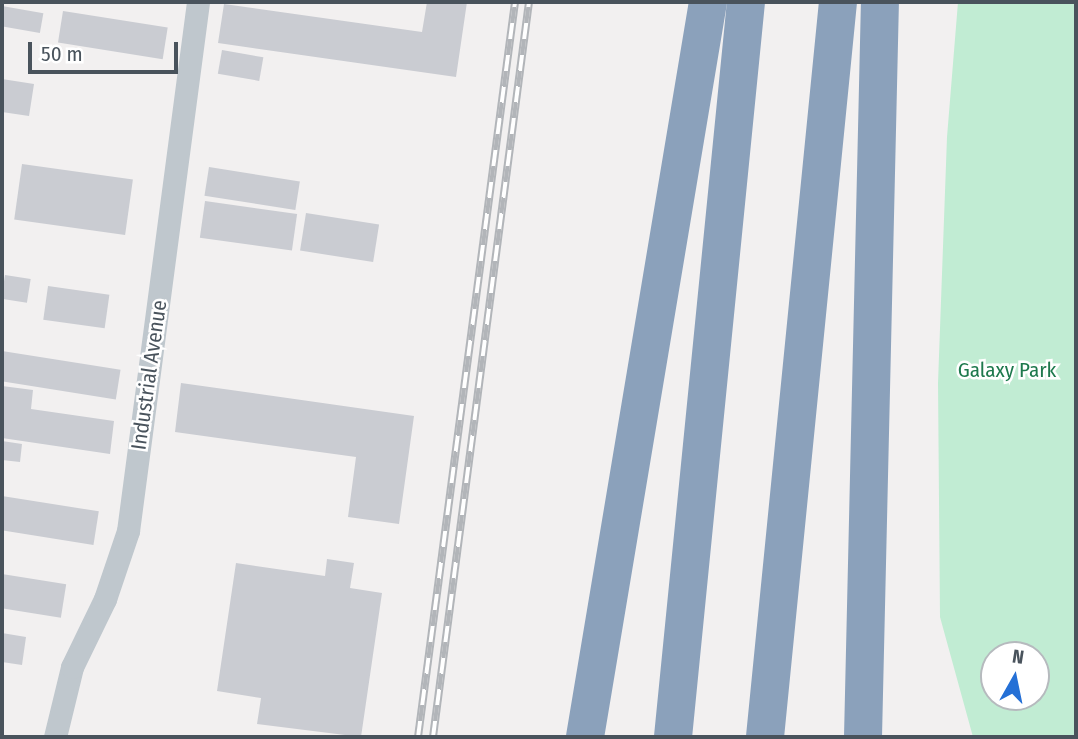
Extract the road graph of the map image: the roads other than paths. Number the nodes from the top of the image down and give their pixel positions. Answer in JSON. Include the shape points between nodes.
{"nodes":[{"id":1,"x":198,"y":2,"type":"edge"},
{"id":2,"x":708,"y":2,"type":"edge"},
{"id":3,"x":746,"y":2,"type":"edge"},
{"id":4,"x":838,"y":2,"type":"edge"},
{"id":5,"x":880,"y":2,"type":"edge"},
{"id":6,"x":55,"y":737,"type":"edge"},
{"id":7,"x":585,"y":737,"type":"edge"},
{"id":8,"x":673,"y":737,"type":"edge"},
{"id":9,"x":765,"y":737,"type":"edge"},
{"id":10,"x":863,"y":737,"type":"edge"}],
"edges":[{"from":1,"to":6,"type":"street","name":"Industrial Avenue","via":[[128,531],[110,588],[72,667]]},
{"from":2,"to":7,"type":"highway"},
{"from":3,"to":8,"type":"highway"},
{"from":4,"to":9,"type":"highway"},
{"from":5,"to":10,"type":"highway"}]}
